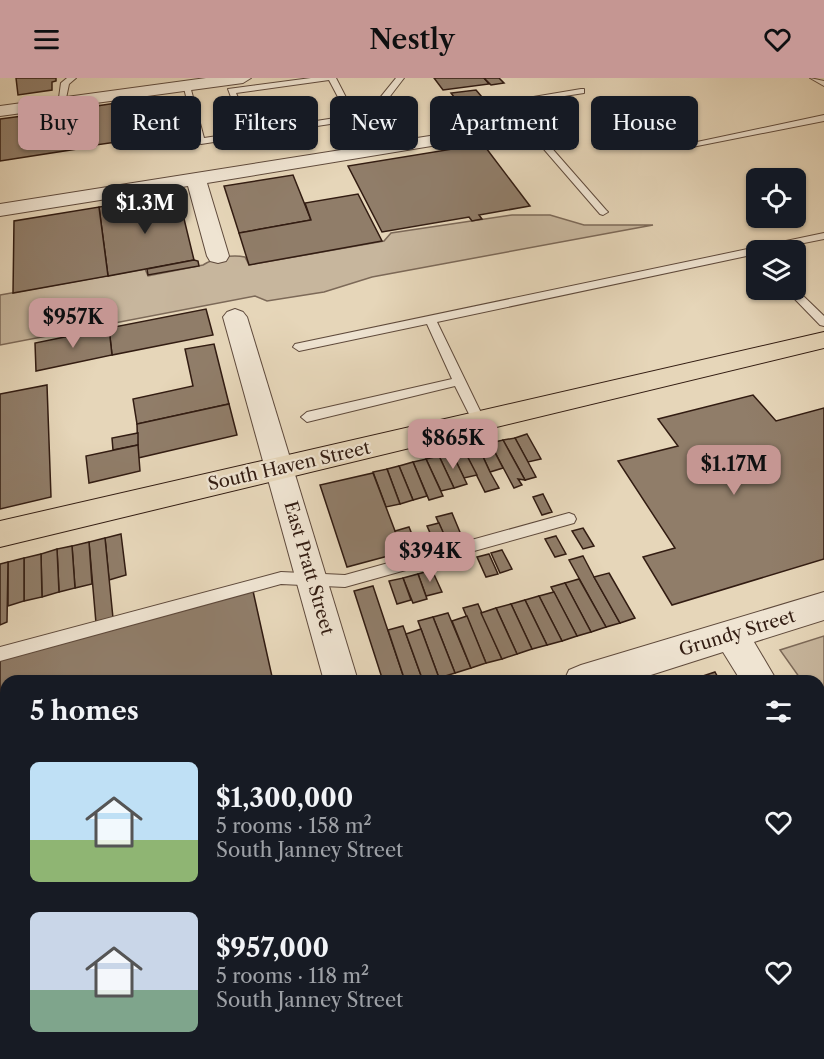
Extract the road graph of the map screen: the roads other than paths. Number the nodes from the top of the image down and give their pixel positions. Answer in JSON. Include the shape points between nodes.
{"nodes":[{"id":1,"x":72,"y":78,"type":"edge"},
{"id":2,"x":331,"y":78,"type":"edge"},
{"id":3,"x":400,"y":78,"type":"edge"},
{"id":4,"x":300,"y":80,"type":"edge"},
{"id":5,"x":247,"y":82,"type":"edge"},
{"id":6,"x":186,"y":86,"type":"junction"},
{"id":7,"x":578,"y":87,"type":"dead end"},
{"id":8,"x":62,"y":96,"type":"edge"},
{"id":9,"x":233,"y":96,"type":"edge"},
{"id":10,"x":341,"y":96,"type":"edge"},
{"id":11,"x":386,"y":96,"type":"edge"},
{"id":12,"x":99,"y":98,"type":"edge"},
{"id":13,"x":18,"y":109,"type":"edge"},
{"id":14,"x":0,"y":111,"type":"edge"},
{"id":15,"x":824,"y":117,"type":"edge"},
{"id":16,"x":213,"y":139,"type":"edge"},
{"id":17,"x":430,"y":141,"type":"edge"},
{"id":18,"x":698,"y":143,"type":"edge"},
{"id":19,"x":196,"y":178,"type":"junction"},
{"id":20,"x":0,"y":210,"type":"edge"},
{"id":21,"x":603,"y":212,"type":"dead end"},
{"id":22,"x":824,"y":236,"type":"edge"},
{"id":23,"x":806,"y":240,"type":"edge"},
{"id":24,"x":746,"y":254,"type":"edge"},
{"id":25,"x":218,"y":256,"type":"dead end"},
{"id":26,"x":801,"y":300,"type":"edge"},
{"id":27,"x":235,"y":317,"type":"dead end"},
{"id":28,"x":430,"y":319,"type":"junction"},
{"id":29,"x":824,"y":322,"type":"edge"},
{"id":30,"x":824,"y":340,"type":"edge"},
{"id":31,"x":299,"y":347,"type":"dead end"},
{"id":32,"x":459,"y":381,"type":"junction"},
{"id":33,"x":307,"y":417,"type":"dead end"},
{"id":34,"x":479,"y":421,"type":"junction"},
{"id":35,"x":281,"y":468,"type":"junction"},
{"id":36,"x":569,"y":519,"type":"dead end"},
{"id":37,"x":0,"y":534,"type":"edge"},
{"id":38,"x":313,"y":580,"type":"junction"},
{"id":39,"x":824,"y":606,"type":"edge"},
{"id":40,"x":731,"y":636,"type":"junction"},
{"id":41,"x":0,"y":654,"type":"edge"},
{"id":42,"x":339,"y":675,"type":"edge"},
{"id":43,"x":610,"y":675,"type":"edge"},
{"id":44,"x":756,"y":675,"type":"edge"}],
"edges":[{"from":1,"to":8,"type":"lane","via":[[65,83]]},
{"from":2,"to":4,"type":"lane"},
{"from":2,"to":10,"type":"lane"},
{"from":3,"to":11,"type":"lane"},
{"from":4,"to":5,"type":"lane"},
{"from":5,"to":6,"type":"street"},
{"from":5,"to":9,"type":"lane","via":[[231,91]]},
{"from":6,"to":12,"type":"street"},
{"from":6,"to":16,"type":"lane","via":[[201,141]]},
{"from":7,"to":21,"type":"lane","via":[[507,102]]},
{"from":13,"to":14,"type":"street"},
{"from":15,"to":18,"type":"lane"},
{"from":17,"to":19,"type":"street"},
{"from":19,"to":20,"type":"street"},
{"from":19,"to":25,"type":"street"},
{"from":22,"to":23,"type":"lane"},
{"from":24,"to":28,"type":"lane"},
{"from":26,"to":29,"type":"lane"},
{"from":27,"to":35,"type":"street","name":"East Pratt Street"},
{"from":28,"to":31,"type":"lane"},
{"from":28,"to":32,"type":"lane"},
{"from":30,"to":34,"type":"main road","name":"South Haven Street"},
{"from":32,"to":33,"type":"lane"},
{"from":32,"to":34,"type":"lane"},
{"from":34,"to":35,"type":"main road","name":"South Haven Street"},
{"from":35,"to":37,"type":"main road","name":"South Haven Street"},
{"from":35,"to":38,"type":"street","name":"East Pratt Street"},
{"from":36,"to":38,"type":"lane","via":[[345,581]]},
{"from":38,"to":41,"type":"lane","via":[[281,578]]},
{"from":38,"to":42,"type":"street","name":"East Pratt Street"},
{"from":39,"to":40,"type":"street","name":"Grundy Street"},
{"from":40,"to":43,"type":"street","name":"Grundy Street"},
{"from":40,"to":44,"type":"street"}]}
